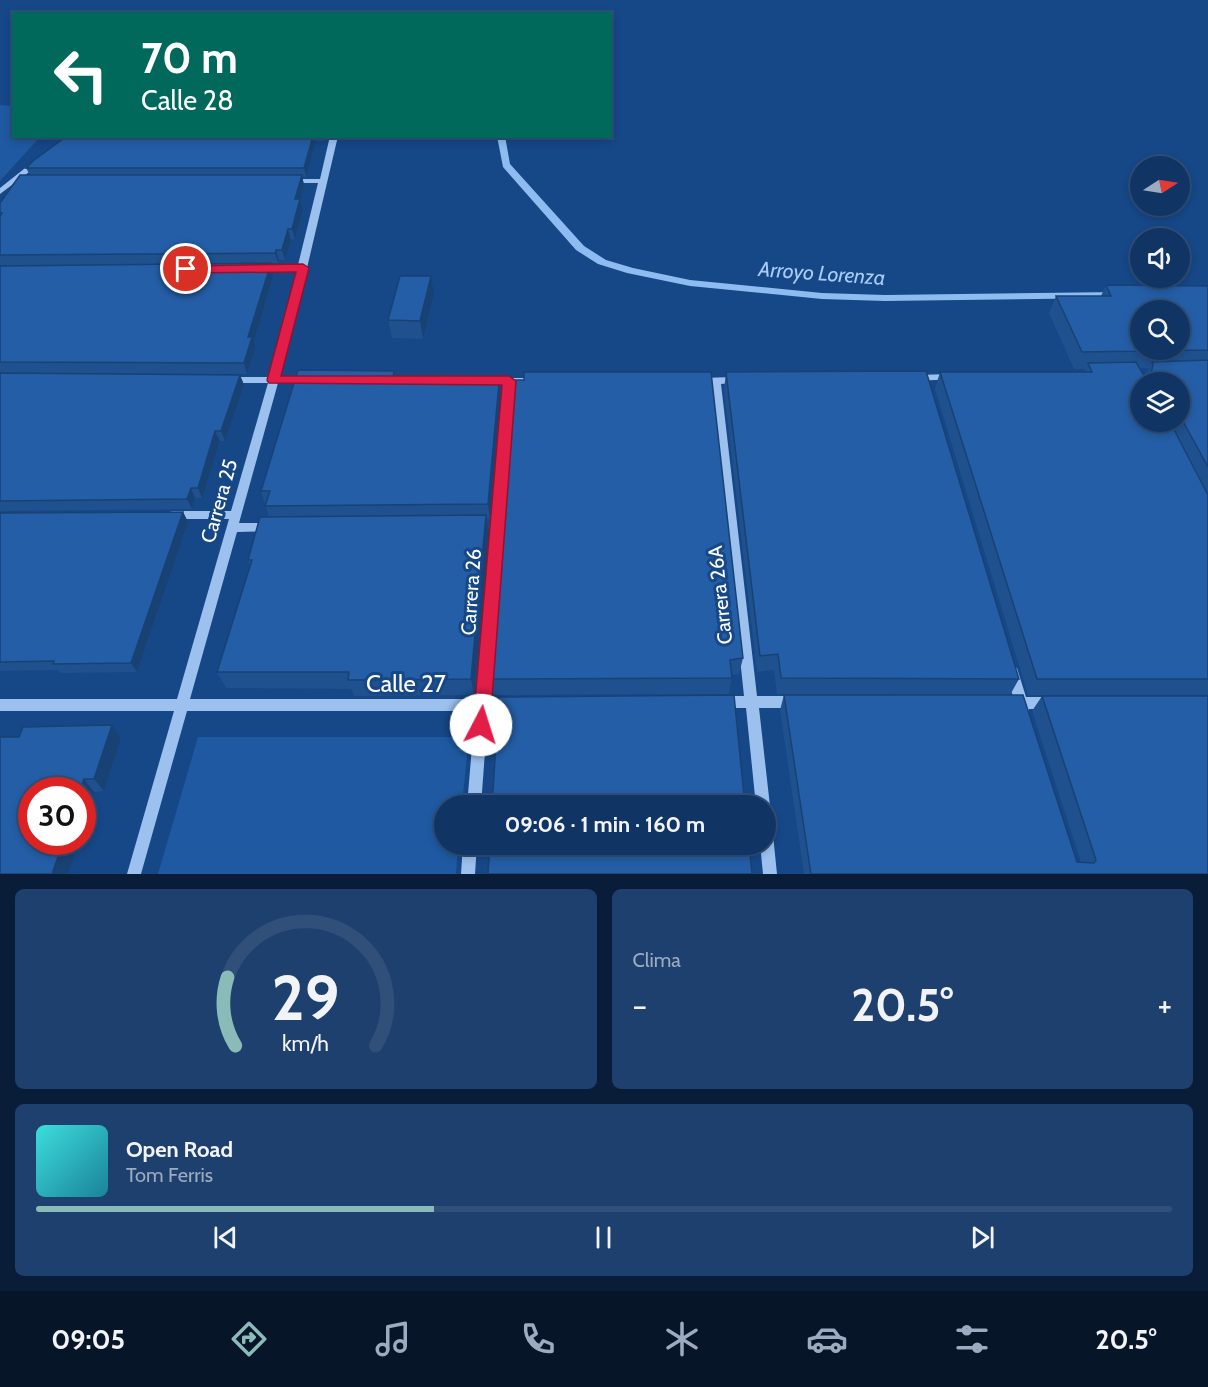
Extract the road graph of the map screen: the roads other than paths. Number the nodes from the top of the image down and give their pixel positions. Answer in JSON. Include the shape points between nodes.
{"nodes":[{"id":1,"x":334,"y":138,"type":"edge"},
{"id":2,"x":46,"y":156,"type":"edge"},
{"id":3,"x":25,"y":181,"type":"edge"},
{"id":4,"x":276,"y":181,"type":"edge"},
{"id":5,"x":323,"y":181,"type":"junction"},
{"id":6,"x":13,"y":182,"type":"junction"},
{"id":7,"x":0,"y":192,"type":"edge"},
{"id":8,"x":303,"y":268,"type":"junction"},
{"id":9,"x":245,"y":269,"type":"edge"},
{"id":10,"x":959,"y":377,"type":"edge"},
{"id":11,"x":901,"y":378,"type":"edge"},
{"id":12,"x":214,"y":380,"type":"edge"},
{"id":13,"x":274,"y":380,"type":"junction"},
{"id":14,"x":321,"y":380,"type":"edge"},
{"id":15,"x":750,"y":380,"type":"edge"},
{"id":16,"x":368,"y":381,"type":"edge"},
{"id":17,"x":509,"y":381,"type":"junction"},
{"id":18,"x":543,"y":381,"type":"edge"},
{"id":19,"x":681,"y":381,"type":"edge"},
{"id":20,"x":716,"y":381,"type":"junction"},
{"id":21,"x":165,"y":515,"type":"edge"},
{"id":22,"x":235,"y":515,"type":"junction"},
{"id":23,"x":278,"y":527,"type":"edge"},
{"id":24,"x":232,"y":528,"type":"junction"},
{"id":25,"x":1008,"y":658,"type":"edge"},
{"id":26,"x":705,"y":702,"type":"edge"},
{"id":27,"x":751,"y":702,"type":"junction"},
{"id":28,"x":810,"y":702,"type":"edge"},
{"id":29,"x":997,"y":703,"type":"edge"},
{"id":30,"x":1021,"y":703,"type":"junction"},
{"id":31,"x":1068,"y":703,"type":"edge"},
{"id":32,"x":530,"y":704,"type":"edge"},
{"id":33,"x":0,"y":705,"type":"edge"},
{"id":34,"x":483,"y":705,"type":"junction"},
{"id":35,"x":181,"y":706,"type":"junction"},
{"id":36,"x":1028,"y":726,"type":"edge"},
{"id":37,"x":475,"y":795,"type":"edge"},
{"id":38,"x":762,"y":795,"type":"edge"},
{"id":39,"x":469,"y":855,"type":"edge"},
{"id":40,"x":768,"y":855,"type":"edge"},
{"id":41,"x":134,"y":874,"type":"edge"},
{"id":42,"x":468,"y":874,"type":"edge"},
{"id":43,"x":770,"y":874,"type":"edge"}],
"edges":[{"from":1,"to":5,"type":"street","name":"Carrera 25"},
{"from":2,"to":6,"type":"street"},
{"from":3,"to":6,"type":"street"},
{"from":4,"to":5,"type":"street"},
{"from":5,"to":8,"type":"street","name":"Carrera 25"},
{"from":6,"to":7,"type":"street"},
{"from":8,"to":9,"type":"street"},
{"from":8,"to":13,"type":"street","name":"Carrera 25"},
{"from":10,"to":11,"type":"street","via":[[926,384]]},
{"from":12,"to":13,"type":"street"},
{"from":13,"to":14,"type":"street"},
{"from":13,"to":22,"type":"street","name":"Carrera 25"},
{"from":15,"to":20,"type":"street"},
{"from":16,"to":17,"type":"street"},
{"from":17,"to":18,"type":"street"},
{"from":17,"to":34,"type":"street","name":"Carrera 26","via":[[491,525]]},
{"from":19,"to":20,"type":"street"},
{"from":20,"to":27,"type":"street","name":"Carrera 26A"},
{"from":21,"to":22,"type":"street"},
{"from":22,"to":24,"type":"street","name":"Carrera 25"},
{"from":23,"to":24,"type":"street"},
{"from":24,"to":35,"type":"street","name":"Carrera 25"},
{"from":25,"to":30,"type":"street"},
{"from":26,"to":27,"type":"street"},
{"from":27,"to":28,"type":"street"},
{"from":27,"to":38,"type":"street","name":"Carrera 26A"},
{"from":29,"to":30,"type":"street"},
{"from":30,"to":31,"type":"street"},
{"from":30,"to":36,"type":"street"},
{"from":32,"to":34,"type":"street","name":"Calle 27"},
{"from":33,"to":35,"type":"street","name":"Calle 27"},
{"from":34,"to":35,"type":"street","name":"Calle 27"},
{"from":34,"to":37,"type":"street","name":"Carrera 26"},
{"from":35,"to":41,"type":"street","name":"Carrera 25"},
{"from":39,"to":42,"type":"street"},
{"from":40,"to":43,"type":"street"}]}
